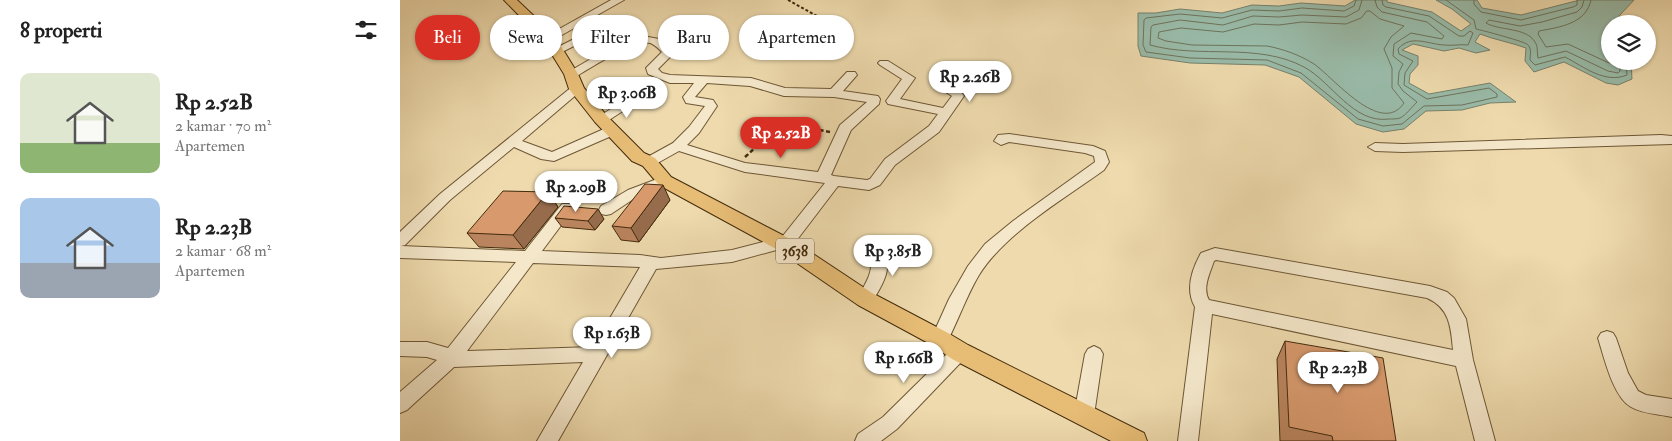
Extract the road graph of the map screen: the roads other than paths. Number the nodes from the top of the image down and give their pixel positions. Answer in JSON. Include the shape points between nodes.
{"nodes":[{"id":1,"x":510,"y":0,"type":"edge"},
{"id":2,"x":619,"y":0,"type":"edge"},
{"id":3,"x":524,"y":15,"type":"edge"},
{"id":4,"x":562,"y":37,"type":"edge"},
{"id":5,"x":562,"y":60,"type":"edge"},
{"id":6,"x":884,"y":63,"type":"dead end"},
{"id":7,"x":851,"y":76,"type":"dead end"},
{"id":8,"x":704,"y":79,"type":"junction"},
{"id":9,"x":574,"y":81,"type":"junction"},
{"id":10,"x":950,"y":91,"type":"dead end"},
{"id":11,"x":834,"y":93,"type":"junction"},
{"id":12,"x":638,"y":95,"type":"dead end"},
{"id":13,"x":946,"y":112,"type":"junction"},
{"id":14,"x":606,"y":125,"type":"junction"},
{"id":15,"x":1672,"y":140,"type":"edge"},
{"id":16,"x":1001,"y":141,"type":"dead end"},
{"id":17,"x":1647,"y":141,"type":"junction"},
{"id":18,"x":514,"y":142,"type":"junction"},
{"id":19,"x":678,"y":146,"type":"junction"},
{"id":20,"x":1375,"y":147,"type":"dead end"},
{"id":21,"x":1672,"y":148,"type":"edge"},
{"id":22,"x":649,"y":162,"type":"junction"},
{"id":23,"x":828,"y":179,"type":"junction"},
{"id":24,"x":665,"y":181,"type":"junction"},
{"id":25,"x":567,"y":208,"type":"edge"},
{"id":26,"x":606,"y":210,"type":"dead end"},
{"id":27,"x":400,"y":223,"type":"edge"},
{"id":28,"x":417,"y":224,"type":"junction"},
{"id":29,"x":400,"y":241,"type":"edge"},
{"id":30,"x":784,"y":244,"type":"junction"},
{"id":31,"x":400,"y":252,"type":"edge"},
{"id":32,"x":877,"y":254,"type":"dead end"},
{"id":33,"x":531,"y":257,"type":"junction"},
{"id":34,"x":650,"y":263,"type":"junction"},
{"id":35,"x":865,"y":299,"type":"junction"},
{"id":36,"x":1204,"y":306,"type":"junction"},
{"id":37,"x":1607,"y":338,"type":"dead end"},
{"id":38,"x":940,"y":339,"type":"junction"},
{"id":39,"x":400,"y":349,"type":"edge"},
{"id":40,"x":960,"y":352,"type":"junction"},
{"id":41,"x":596,"y":354,"type":"junction"},
{"id":42,"x":1094,"y":354,"type":"dead end"},
{"id":43,"x":450,"y":359,"type":"junction"},
{"id":44,"x":1464,"y":360,"type":"junction"},
{"id":45,"x":400,"y":404,"type":"edge"},
{"id":46,"x":1672,"y":408,"type":"edge"},
{"id":47,"x":1084,"y":415,"type":"junction"},
{"id":48,"x":1126,"y":439,"type":"edge"},
{"id":49,"x":547,"y":441,"type":"edge"},
{"id":50,"x":865,"y":441,"type":"edge"},
{"id":51,"x":1188,"y":441,"type":"edge"},
{"id":52,"x":1485,"y":441,"type":"edge"}],
"edges":[{"from":1,"to":3,"type":"main road","number":"3638"},
{"from":2,"to":4,"type":"street"},
{"from":5,"to":9,"type":"main road","number":"3638"},
{"from":6,"to":13,"type":"street","via":[[909,78],[892,101]]},
{"from":7,"to":11,"type":"street"},
{"from":8,"to":9,"type":"street","via":[[672,80],[654,74],[652,68],[669,52],[656,41],[646,38],[634,41]]},
{"from":8,"to":11,"type":"street","via":[[751,82],[784,92]]},
{"from":8,"to":19,"type":"street","via":[[689,98],[711,106]]},
{"from":9,"to":14,"type":"main road","number":"3638"},
{"from":9,"to":18,"type":"street"},
{"from":10,"to":13,"type":"street","via":[[958,96]]},
{"from":11,"to":23,"type":"street","via":[[875,101],[849,124]]},
{"from":12,"to":14,"type":"street"},
{"from":13,"to":23,"type":"street","via":[[934,129],[890,162],[869,185]]},
{"from":14,"to":18,"type":"street","via":[[554,156],[546,156]]},
{"from":14,"to":22,"type":"main road","number":"3638","via":[[638,157]]},
{"from":15,"to":17,"type":"street"},
{"from":16,"to":38,"type":"street","via":[[1009,138],[1088,149],[1100,154],[1102,162],[991,248],[974,270]]},
{"from":17,"to":20,"type":"street"},
{"from":17,"to":21,"type":"street"},
{"from":18,"to":28,"type":"street","via":[[445,197]]},
{"from":19,"to":22,"type":"street"},
{"from":19,"to":23,"type":"street","via":[[735,165]]},
{"from":22,"to":24,"type":"main road","number":"3638"},
{"from":23,"to":30,"type":"street"},
{"from":24,"to":26,"type":"street","via":[[633,192]]},
{"from":24,"to":30,"type":"main road","number":"3638"},
{"from":25,"to":33,"type":"street"},
{"from":27,"to":28,"type":"street"},
{"from":28,"to":29,"type":"street"},
{"from":30,"to":34,"type":"street","via":[[732,256]]},
{"from":30,"to":35,"type":"main road","number":"3638"},
{"from":31,"to":33,"type":"street"},
{"from":32,"to":35,"type":"street","via":[[880,266]]},
{"from":33,"to":34,"type":"street"},
{"from":33,"to":43,"type":"street"},
{"from":34,"to":41,"type":"street"},
{"from":35,"to":38,"type":"main road","number":"3638"},
{"from":36,"to":44,"type":"street"},
{"from":36,"to":44,"type":"street","via":[[1197,289],[1207,257],[1215,254],[1430,292],[1443,296],[1455,310]]},
{"from":36,"to":51,"type":"street"},
{"from":37,"to":46,"type":"street","via":[[1632,398]]},
{"from":38,"to":40,"type":"main road","number":"3638"},
{"from":39,"to":43,"type":"street","via":[[434,350]]},
{"from":40,"to":47,"type":"main road","number":"3638"},
{"from":40,"to":50,"type":"street","via":[[890,423]]},
{"from":41,"to":43,"type":"street"},
{"from":41,"to":49,"type":"street"},
{"from":42,"to":47,"type":"street"},
{"from":43,"to":45,"type":"street"},
{"from":44,"to":52,"type":"street"},
{"from":47,"to":48,"type":"main road","number":"3638"}]}
